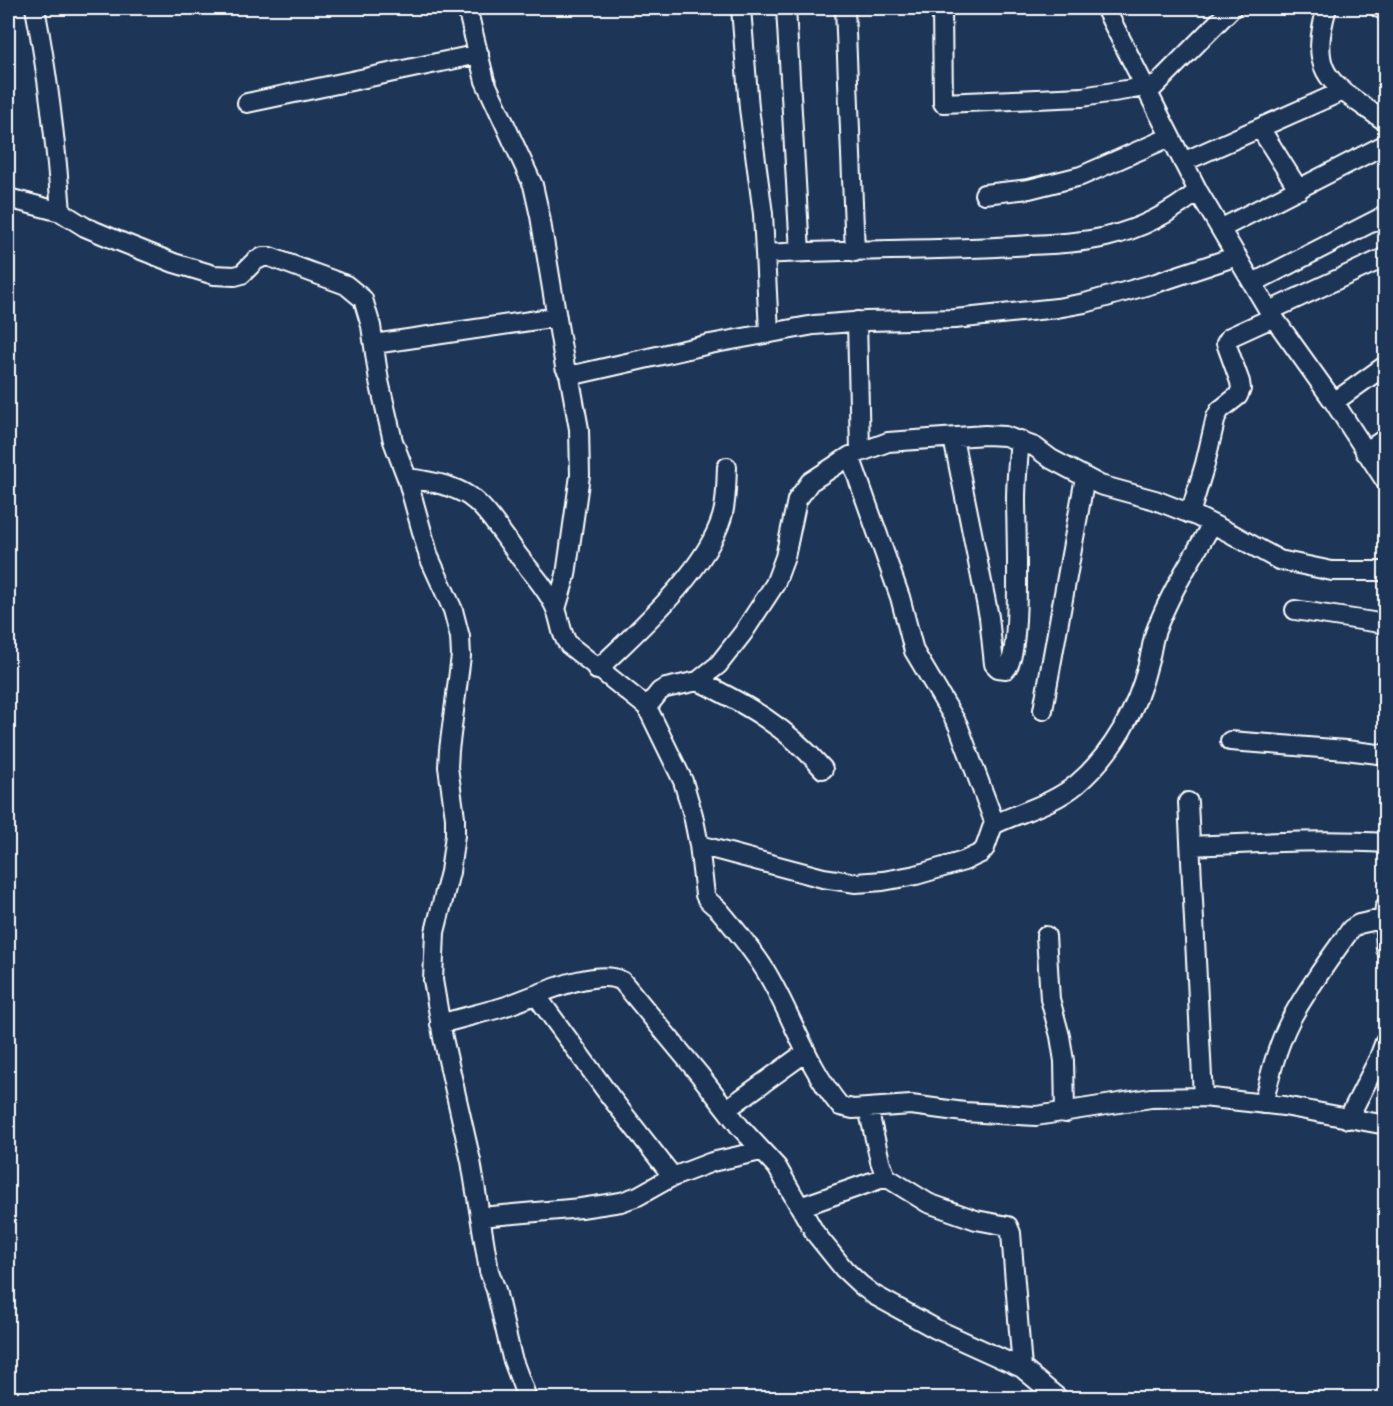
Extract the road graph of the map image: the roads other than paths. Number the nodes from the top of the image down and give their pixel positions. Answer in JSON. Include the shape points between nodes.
{"nodes":[{"id":1,"x":35,"y":8,"type":"edge"},
{"id":2,"x":467,"y":8,"type":"edge"},
{"id":3,"x":741,"y":8,"type":"edge"},
{"id":4,"x":786,"y":8,"type":"edge"},
{"id":5,"x":845,"y":8,"type":"edge"},
{"id":6,"x":942,"y":8,"type":"edge"},
{"id":7,"x":1105,"y":8,"type":"edge"},
{"id":8,"x":1232,"y":8,"type":"edge"},
{"id":9,"x":1327,"y":8,"type":"edge"},
{"id":10,"x":1379,"y":8,"type":"edge"},
{"id":11,"x":1386,"y":10,"type":"edge"},
{"id":12,"x":479,"y":54,"type":"junction"},
{"id":13,"x":1147,"y":90,"type":"junction"},
{"id":14,"x":1343,"y":91,"type":"junction"},
{"id":15,"x":247,"y":103,"type":"dead end"},
{"id":16,"x":1386,"y":123,"type":"edge"},
{"id":17,"x":1260,"y":128,"type":"junction"},
{"id":18,"x":1170,"y":137,"type":"junction"},
{"id":19,"x":1386,"y":144,"type":"edge"},
{"id":20,"x":1183,"y":162,"type":"junction"},
{"id":21,"x":1299,"y":190,"type":"junction"},
{"id":22,"x":1198,"y":191,"type":"junction"},
{"id":23,"x":984,"y":194,"type":"dead end"},
{"id":24,"x":8,"y":198,"type":"edge"},
{"id":25,"x":61,"y":212,"type":"junction"},
{"id":26,"x":1386,"y":215,"type":"edge"},
{"id":27,"x":1221,"y":228,"type":"junction"},
{"id":28,"x":800,"y":252,"type":"junction"},
{"id":29,"x":855,"y":252,"type":"junction"},
{"id":30,"x":765,"y":254,"type":"junction"},
{"id":31,"x":1237,"y":256,"type":"junction"},
{"id":32,"x":1386,"y":257,"type":"edge"},
{"id":33,"x":1253,"y":283,"type":"junction"},
{"id":34,"x":1272,"y":314,"type":"junction"},
{"id":35,"x":557,"y":317,"type":"junction"},
{"id":36,"x":857,"y":321,"type":"junction"},
{"id":37,"x":769,"y":332,"type":"junction"},
{"id":38,"x":374,"y":344,"type":"junction"},
{"id":39,"x":1386,"y":365,"type":"edge"},
{"id":40,"x":569,"y":374,"type":"junction"},
{"id":41,"x":1334,"y":402,"type":"junction"},
{"id":42,"x":953,"y":438,"type":"junction"},
{"id":43,"x":1386,"y":438,"type":"edge"},
{"id":44,"x":1020,"y":440,"type":"junction"},
{"id":45,"x":1365,"y":452,"type":"junction"},
{"id":46,"x":855,"y":454,"type":"junction"},
{"id":47,"x":727,"y":467,"type":"dead end"},
{"id":48,"x":1085,"y":477,"type":"junction"},
{"id":49,"x":407,"y":478,"type":"junction"},
{"id":50,"x":1386,"y":482,"type":"edge"},
{"id":51,"x":1190,"y":514,"type":"junction"},
{"id":52,"x":1212,"y":524,"type":"junction"},
{"id":53,"x":1386,"y":571,"type":"edge"},
{"id":54,"x":556,"y":609,"type":"junction"},
{"id":55,"x":1295,"y":610,"type":"dead end"},
{"id":56,"x":1386,"y":624,"type":"edge"},
{"id":57,"x":597,"y":670,"type":"junction"},
{"id":58,"x":698,"y":681,"type":"junction"},
{"id":59,"x":647,"y":707,"type":"junction"},
{"id":60,"x":1043,"y":710,"type":"dead end"},
{"id":61,"x":1230,"y":741,"type":"dead end"},
{"id":62,"x":1386,"y":755,"type":"edge"},
{"id":63,"x":823,"y":769,"type":"dead end"},
{"id":64,"x":1188,"y":802,"type":"dead end"},
{"id":65,"x":995,"y":824,"type":"junction"},
{"id":66,"x":1386,"y":843,"type":"edge"},
{"id":67,"x":699,"y":845,"type":"junction"},
{"id":68,"x":1191,"y":846,"type":"junction"},
{"id":69,"x":1385,"y":914,"type":"edge"},
{"id":70,"x":1046,"y":936,"type":"dead end"},
{"id":71,"x":1386,"y":950,"type":"edge"},
{"id":72,"x":536,"y":995,"type":"junction"},
{"id":73,"x":440,"y":1024,"type":"junction"},
{"id":74,"x":1386,"y":1039,"type":"edge"},
{"id":75,"x":806,"y":1052,"type":"junction"},
{"id":76,"x":1203,"y":1097,"type":"junction"},
{"id":77,"x":1263,"y":1104,"type":"junction"},
{"id":78,"x":868,"y":1108,"type":"junction"},
{"id":79,"x":727,"y":1110,"type":"junction"},
{"id":80,"x":1065,"y":1113,"type":"junction"},
{"id":81,"x":1348,"y":1119,"type":"junction"},
{"id":82,"x":1386,"y":1125,"type":"edge"},
{"id":83,"x":761,"y":1151,"type":"junction"},
{"id":84,"x":673,"y":1177,"type":"junction"},
{"id":85,"x":886,"y":1177,"type":"junction"},
{"id":86,"x":800,"y":1207,"type":"junction"},
{"id":87,"x":480,"y":1217,"type":"junction"},
{"id":88,"x":1022,"y":1368,"type":"junction"},
{"id":89,"x":527,"y":1398,"type":"edge"},
{"id":90,"x":1058,"y":1398,"type":"edge"}],
"edges":[{"from":1,"to":25,"type":"street"},
{"from":2,"to":12,"type":"street"},
{"from":3,"to":30,"type":"street"},
{"from":4,"to":28,"type":"street"},
{"from":5,"to":29,"type":"street"},
{"from":6,"to":13,"type":"street","via":[[944,104]]},
{"from":7,"to":13,"type":"street"},
{"from":8,"to":13,"type":"street"},
{"from":9,"to":14,"type":"street","via":[[1320,41],[1321,62],[1327,76]]},
{"from":10,"to":11,"type":"street"},
{"from":12,"to":15,"type":"street"},
{"from":12,"to":35,"type":"street","via":[[492,98],[533,185]]},
{"from":13,"to":18,"type":"street"},
{"from":14,"to":16,"type":"street"},
{"from":14,"to":17,"type":"street"},
{"from":17,"to":20,"type":"street"},
{"from":17,"to":21,"type":"street"},
{"from":18,"to":20,"type":"street"},
{"from":18,"to":23,"type":"street","via":[[1081,176],[1029,189]]},
{"from":19,"to":21,"type":"street"},
{"from":20,"to":22,"type":"street"},
{"from":21,"to":27,"type":"street"},
{"from":22,"to":27,"type":"street"},
{"from":22,"to":29,"type":"street","via":[[1160,218],[1105,237],[999,247]]},
{"from":24,"to":25,"type":"street"},
{"from":25,"to":38,"type":"street","via":[[125,244],[214,275],[242,274],[255,261],[270,257],[331,278],[363,300]]},
{"from":26,"to":33,"type":"street"},
{"from":27,"to":31,"type":"street"},
{"from":28,"to":29,"type":"street"},
{"from":28,"to":30,"type":"street"},
{"from":30,"to":37,"type":"street"},
{"from":31,"to":33,"type":"street"},
{"from":31,"to":36,"type":"street","via":[[1156,283],[1057,308],[955,319]]},
{"from":32,"to":34,"type":"street"},
{"from":33,"to":34,"type":"street"},
{"from":34,"to":41,"type":"street"},
{"from":34,"to":51,"type":"street","via":[[1230,337],[1226,344],[1241,389],[1216,417]]},
{"from":35,"to":38,"type":"street"},
{"from":35,"to":40,"type":"street"},
{"from":36,"to":37,"type":"street"},
{"from":36,"to":46,"type":"street"},
{"from":37,"to":40,"type":"street"},
{"from":38,"to":49,"type":"street","via":[[384,406]]},
{"from":39,"to":41,"type":"street"},
{"from":40,"to":54,"type":"street","via":[[579,429],[580,475],[566,575]]},
{"from":41,"to":45,"type":"street"},
{"from":42,"to":44,"type":"street","via":[[985,435]]},
{"from":42,"to":44,"type":"street","via":[[989,617],[994,663],[1006,669],[1012,661],[1016,611]]},
{"from":42,"to":46,"type":"street","via":[[888,442]]},
{"from":43,"to":45,"type":"street"},
{"from":44,"to":48,"type":"street"},
{"from":45,"to":50,"type":"street"},
{"from":46,"to":58,"type":"street","via":[[823,472],[803,491],[797,500],[775,584],[718,665]]},
{"from":46,"to":65,"type":"street","via":[[914,651],[958,725]]},
{"from":47,"to":57,"type":"street","via":[[722,516],[706,552],[665,603]]},
{"from":48,"to":51,"type":"street"},
{"from":48,"to":60,"type":"street"},
{"from":49,"to":54,"type":"street","via":[[459,489],[476,500]]},
{"from":49,"to":73,"type":"street","via":[[429,557],[453,610],[460,637],[448,767],[455,835],[435,932],[433,964]]},
{"from":51,"to":52,"type":"street"},
{"from":52,"to":53,"type":"street","via":[[1279,560],[1332,571]]},
{"from":52,"to":65,"type":"street","via":[[1155,633],[1136,700],[1120,733],[1076,785],[1036,808]]},
{"from":54,"to":57,"type":"street","via":[[564,639]]},
{"from":55,"to":56,"type":"street"},
{"from":57,"to":59,"type":"street"},
{"from":58,"to":59,"type":"street","via":[[660,691]]},
{"from":58,"to":63,"type":"street","via":[[778,725]]},
{"from":59,"to":67,"type":"street","via":[[683,780]]},
{"from":61,"to":62,"type":"street"},
{"from":64,"to":68,"type":"street"},
{"from":65,"to":67,"type":"street","via":[[981,853],[964,861],[916,875],[856,883]]},
{"from":66,"to":68,"type":"street","via":[[1306,841]]},
{"from":67,"to":75,"type":"street","via":[[702,888],[707,901],[721,912],[765,970]]},
{"from":68,"to":76,"type":"street"},
{"from":69,"to":71,"type":"street"},
{"from":69,"to":77,"type":"street","via":[[1351,929],[1308,991],[1283,1038]]},
{"from":70,"to":80,"type":"street","via":[[1050,999],[1064,1061]]},
{"from":72,"to":73,"type":"street"},
{"from":72,"to":79,"type":"street","via":[[585,979],[608,976],[622,981]]},
{"from":72,"to":84,"type":"street"},
{"from":73,"to":87,"type":"street"},
{"from":74,"to":81,"type":"street"},
{"from":75,"to":78,"type":"street","via":[[840,1106]]},
{"from":75,"to":79,"type":"street"},
{"from":76,"to":77,"type":"street"},
{"from":76,"to":80,"type":"street","via":[[1151,1098]]},
{"from":77,"to":81,"type":"street"},
{"from":78,"to":80,"type":"street","via":[[911,1105],[1014,1115]]},
{"from":78,"to":85,"type":"street"},
{"from":79,"to":83,"type":"street"},
{"from":81,"to":82,"type":"street"},
{"from":83,"to":84,"type":"street","via":[[712,1162]]},
{"from":83,"to":86,"type":"street","via":[[782,1174]]},
{"from":84,"to":87,"type":"street","via":[[621,1202]]},
{"from":85,"to":86,"type":"street"},
{"from":85,"to":88,"type":"street","via":[[928,1203],[976,1220],[1008,1226]]},
{"from":86,"to":88,"type":"street","via":[[844,1269],[874,1295],[936,1329]]},
{"from":87,"to":89,"type":"street","via":[[489,1271]]},
{"from":88,"to":90,"type":"street"}]}
